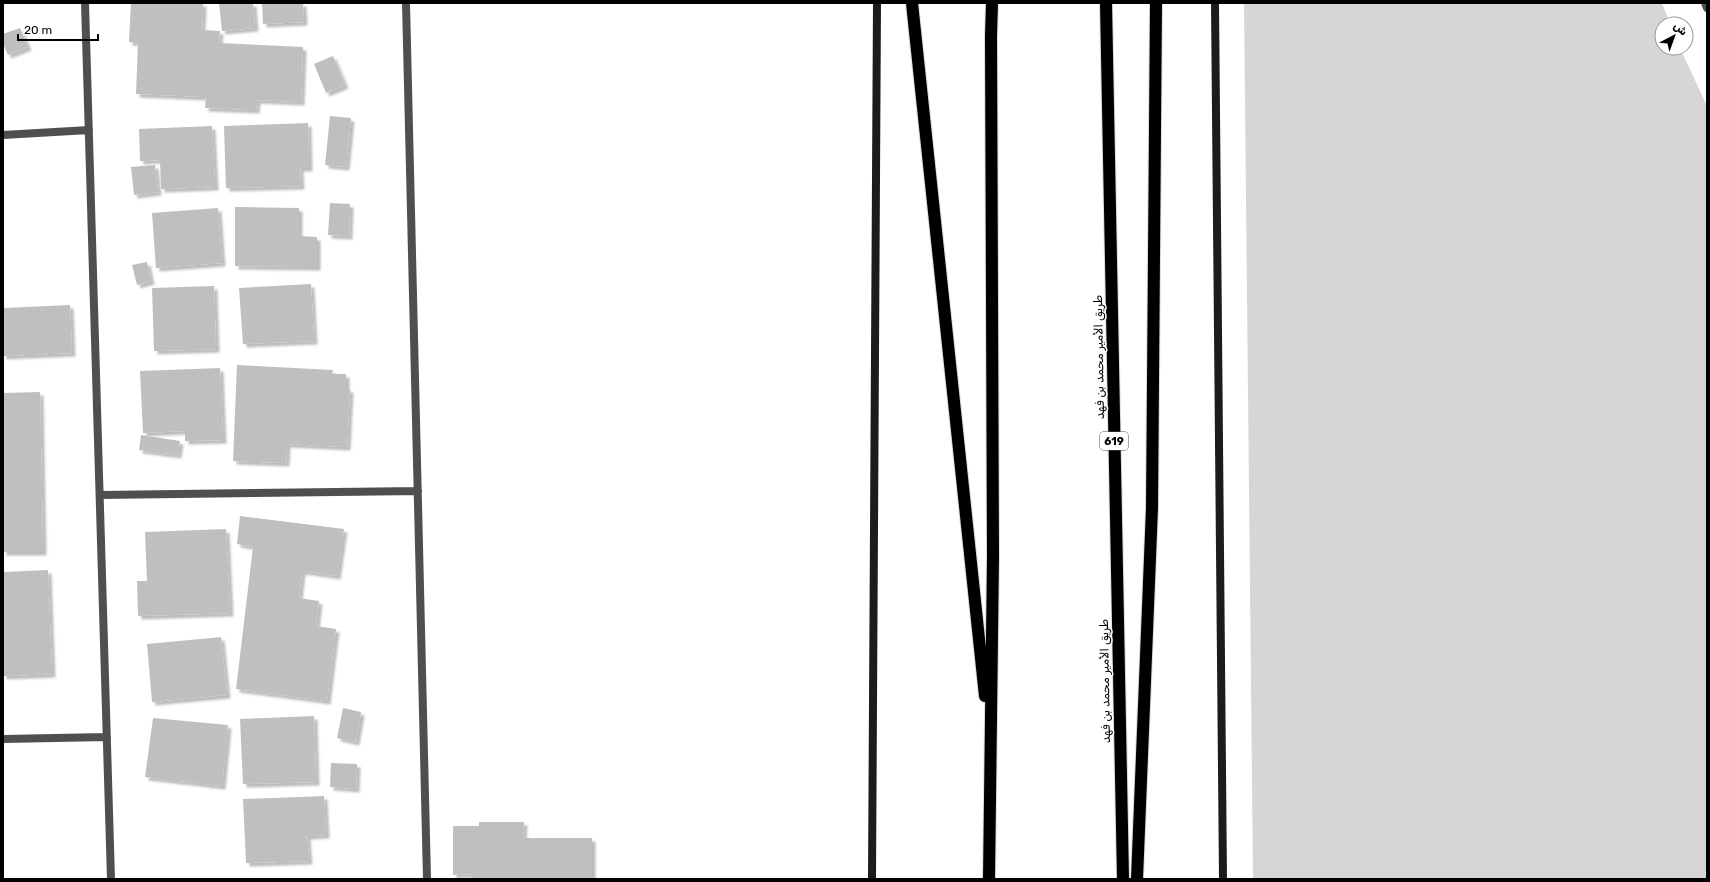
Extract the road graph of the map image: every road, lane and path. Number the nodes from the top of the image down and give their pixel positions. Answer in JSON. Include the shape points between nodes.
{"nodes":[{"id":1,"x":85,"y":3,"type":"edge"},
{"id":2,"x":406,"y":3,"type":"edge"},
{"id":3,"x":877,"y":3,"type":"edge"},
{"id":4,"x":912,"y":3,"type":"edge"},
{"id":5,"x":992,"y":3,"type":"edge"},
{"id":6,"x":1106,"y":3,"type":"edge"},
{"id":7,"x":1156,"y":3,"type":"edge"},
{"id":8,"x":1214,"y":3,"type":"edge"},
{"id":9,"x":1705,"y":3,"type":"edge"},
{"id":10,"x":1707,"y":8,"type":"edge"},
{"id":11,"x":89,"y":130,"type":"junction"},
{"id":12,"x":3,"y":134,"type":"edge"},
{"id":13,"x":418,"y":491,"type":"junction"},
{"id":14,"x":100,"y":495,"type":"junction"},
{"id":15,"x":107,"y":737,"type":"junction"},
{"id":16,"x":3,"y":739,"type":"edge"},
{"id":17,"x":990,"y":751,"type":"junction"},
{"id":18,"x":111,"y":879,"type":"edge"},
{"id":19,"x":427,"y":879,"type":"edge"},
{"id":20,"x":872,"y":879,"type":"edge"},
{"id":21,"x":989,"y":879,"type":"edge"},
{"id":22,"x":1123,"y":879,"type":"edge"},
{"id":23,"x":1137,"y":879,"type":"edge"},
{"id":24,"x":1223,"y":879,"type":"edge"}],
"edges":[{"from":1,"to":11,"type":"street"},
{"from":2,"to":13,"type":"street"},
{"from":3,"to":20,"type":"main road"},
{"from":4,"to":17,"type":"highway"},
{"from":5,"to":17,"type":"highway","via":[[993,557]]},
{"from":6,"to":22,"type":"highway","name":"طريق الأمير محمد بن فهد","number":"619"},
{"from":7,"to":23,"type":"highway","via":[[1152,508]]},
{"from":8,"to":24,"type":"main road"},
{"from":9,"to":10,"type":"street"},
{"from":11,"to":12,"type":"street"},
{"from":11,"to":14,"type":"street"},
{"from":13,"to":14,"type":"street"},
{"from":13,"to":19,"type":"street"},
{"from":14,"to":15,"type":"street"},
{"from":15,"to":16,"type":"street"},
{"from":15,"to":18,"type":"street"},
{"from":17,"to":21,"type":"highway"}]}
